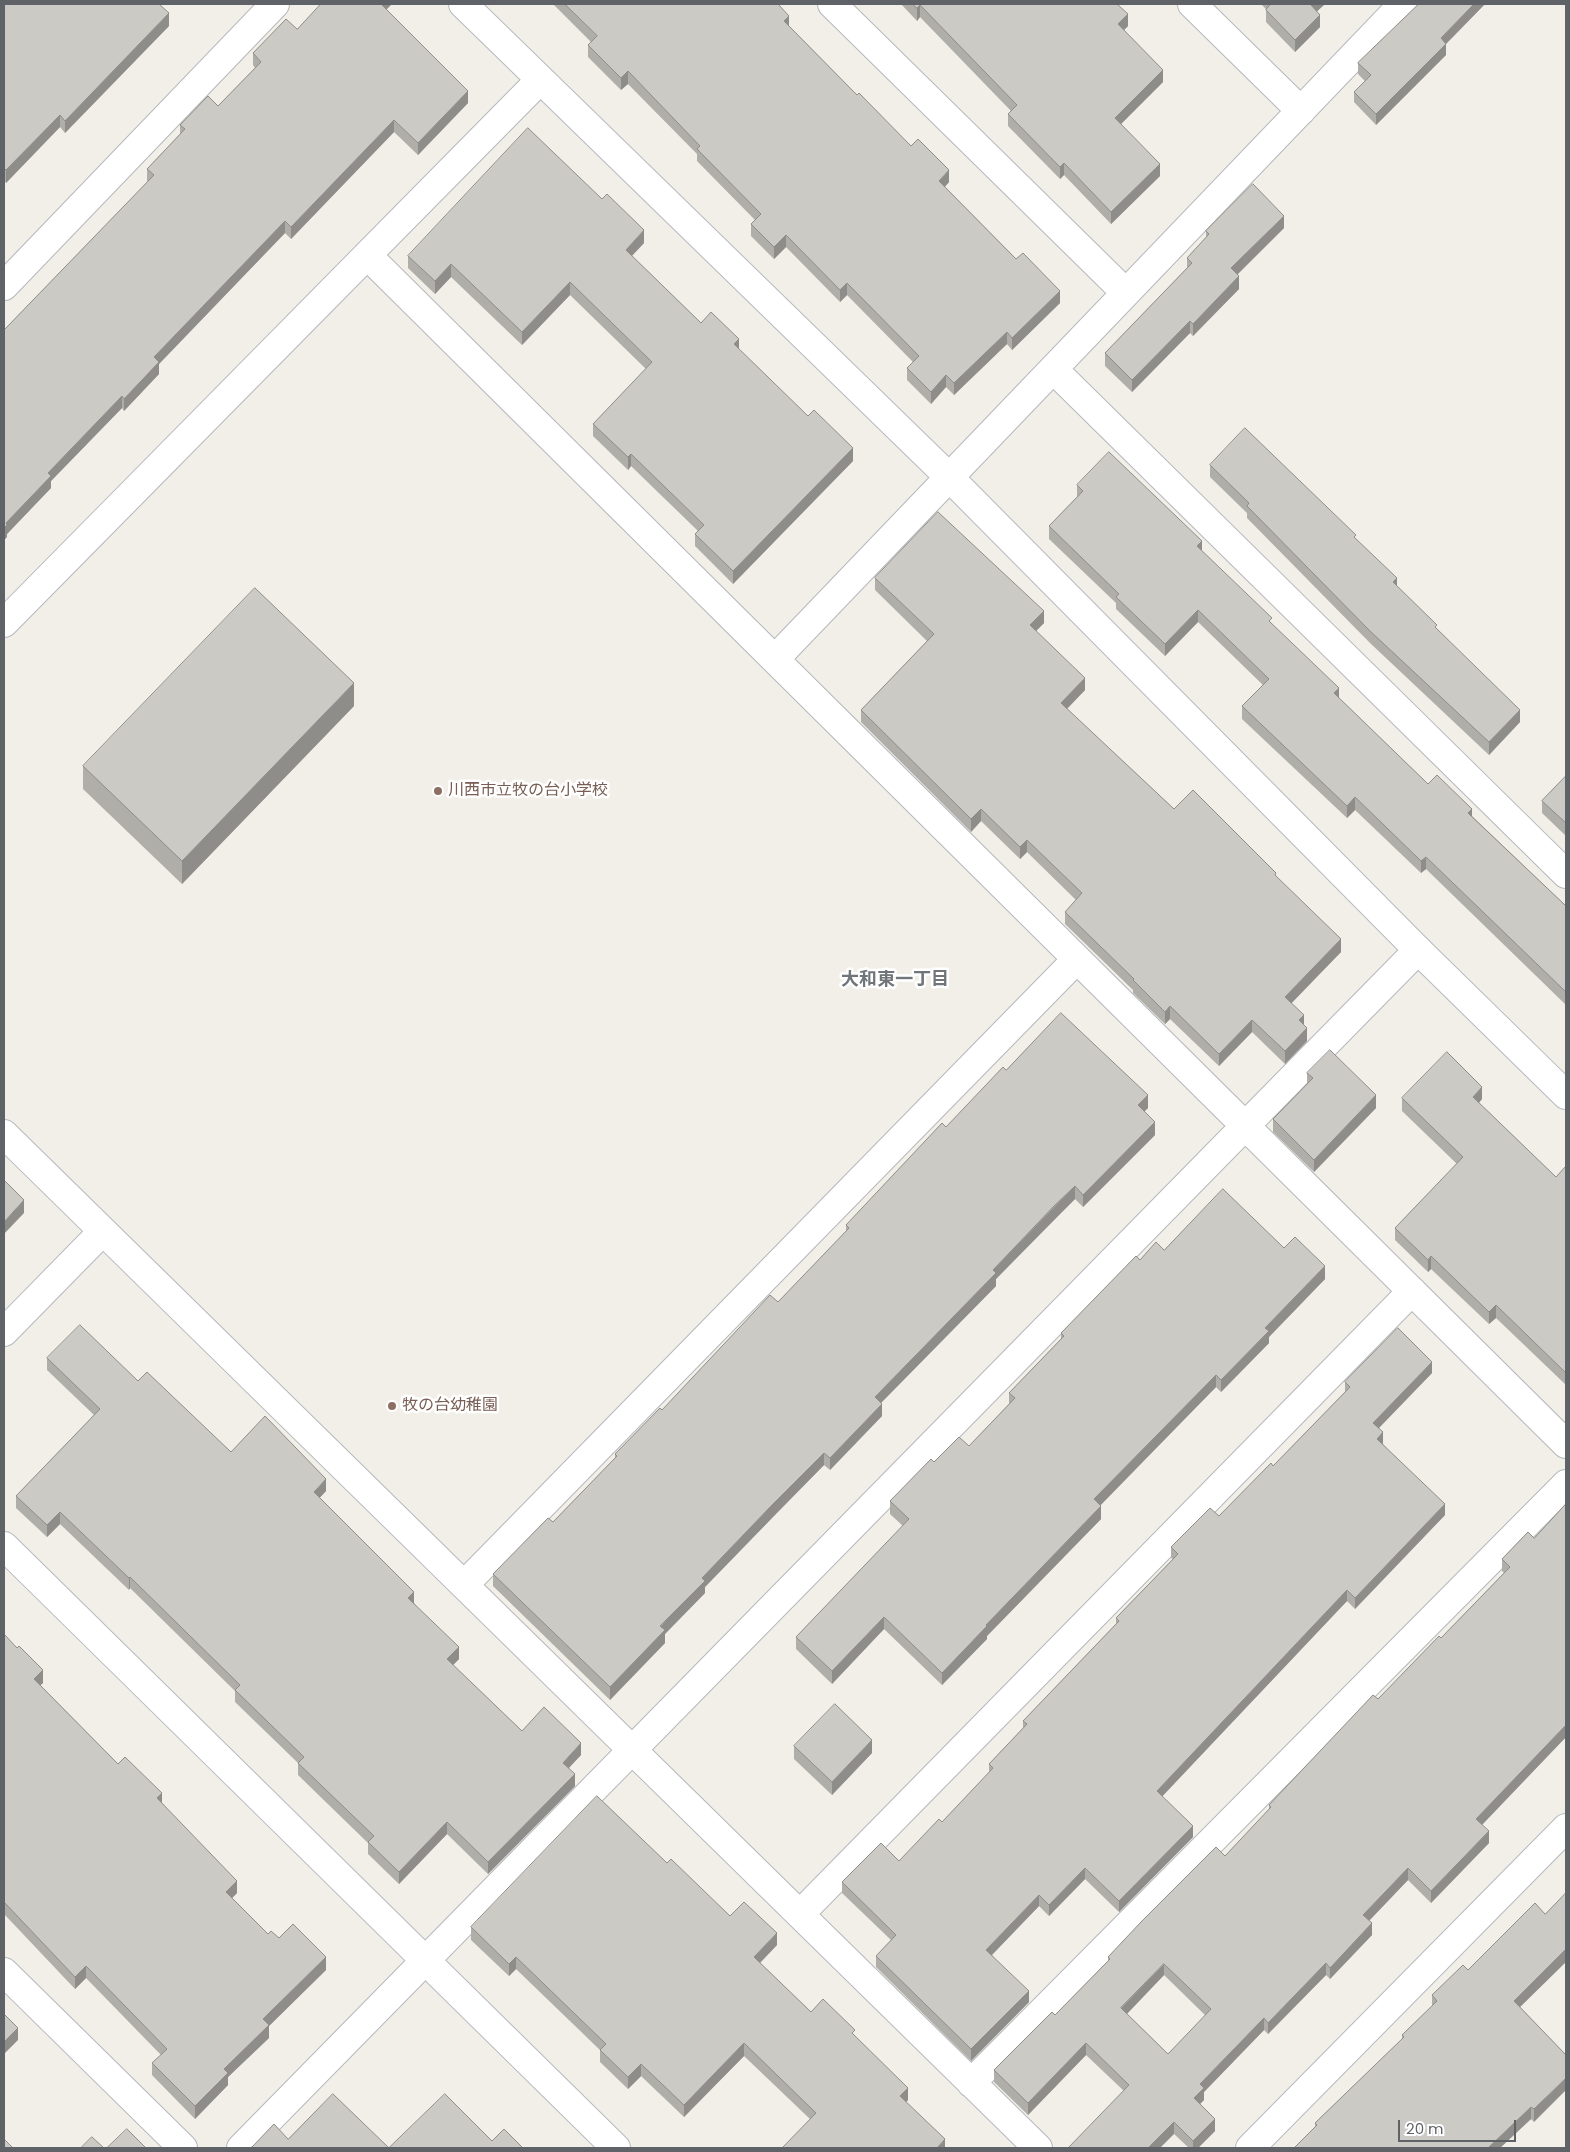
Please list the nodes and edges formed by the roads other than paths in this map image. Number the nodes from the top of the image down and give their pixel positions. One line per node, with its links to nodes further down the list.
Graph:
1 (275, 4): 9 (street)
2 (463, 4): 6 (street)
3 (832, 4): 10 (street)
4 (1192, 4): 7 (street)
5 (1403, 4): 7 (street)
6 (540, 80): 8 (street); 12 (street)
7 (1301, 111): 10 (street)
8 (367, 255): 13 (street); 14 (street)
9 (4, 286)
10 (1126, 293): 11 (street)
11 (1053, 369): 12 (street); 15 (street)
12 (949, 477): 14 (street); 16 (street)
13 (4, 623)
14 (775, 659): 17 (street)
15 (1566, 874)
16 (1418, 950): 18 (street); 19 (street)
17 (1077, 959): 19 (street); 27 (street)
18 (1566, 1095)
19 (1245, 1126): 22 (street); 28 (street)
20 (4, 1134): 21 (street)
21 (103, 1231): 23 (street); 27 (street)
22 (1412, 1290): 24 (street); 30 (street)
23 (4, 1332)
24 (1566, 1444)
25 (1566, 1484): 33 (street)
26 (4, 1546): 31 (street)
27 (464, 1585): 28 (street)
28 (632, 1750): 30 (street); 31 (street)
29 (1566, 1828): 38 (street)
30 (800, 1914): 33 (street)
31 (425, 1961): 35 (street); 36 (street)
32 (4, 1972): 34 (street)
33 (971, 2083): 37 (street)
34 (183, 2148)
35 (241, 2148)
36 (616, 2148)
37 (1038, 2148)
38 (1250, 2148)

